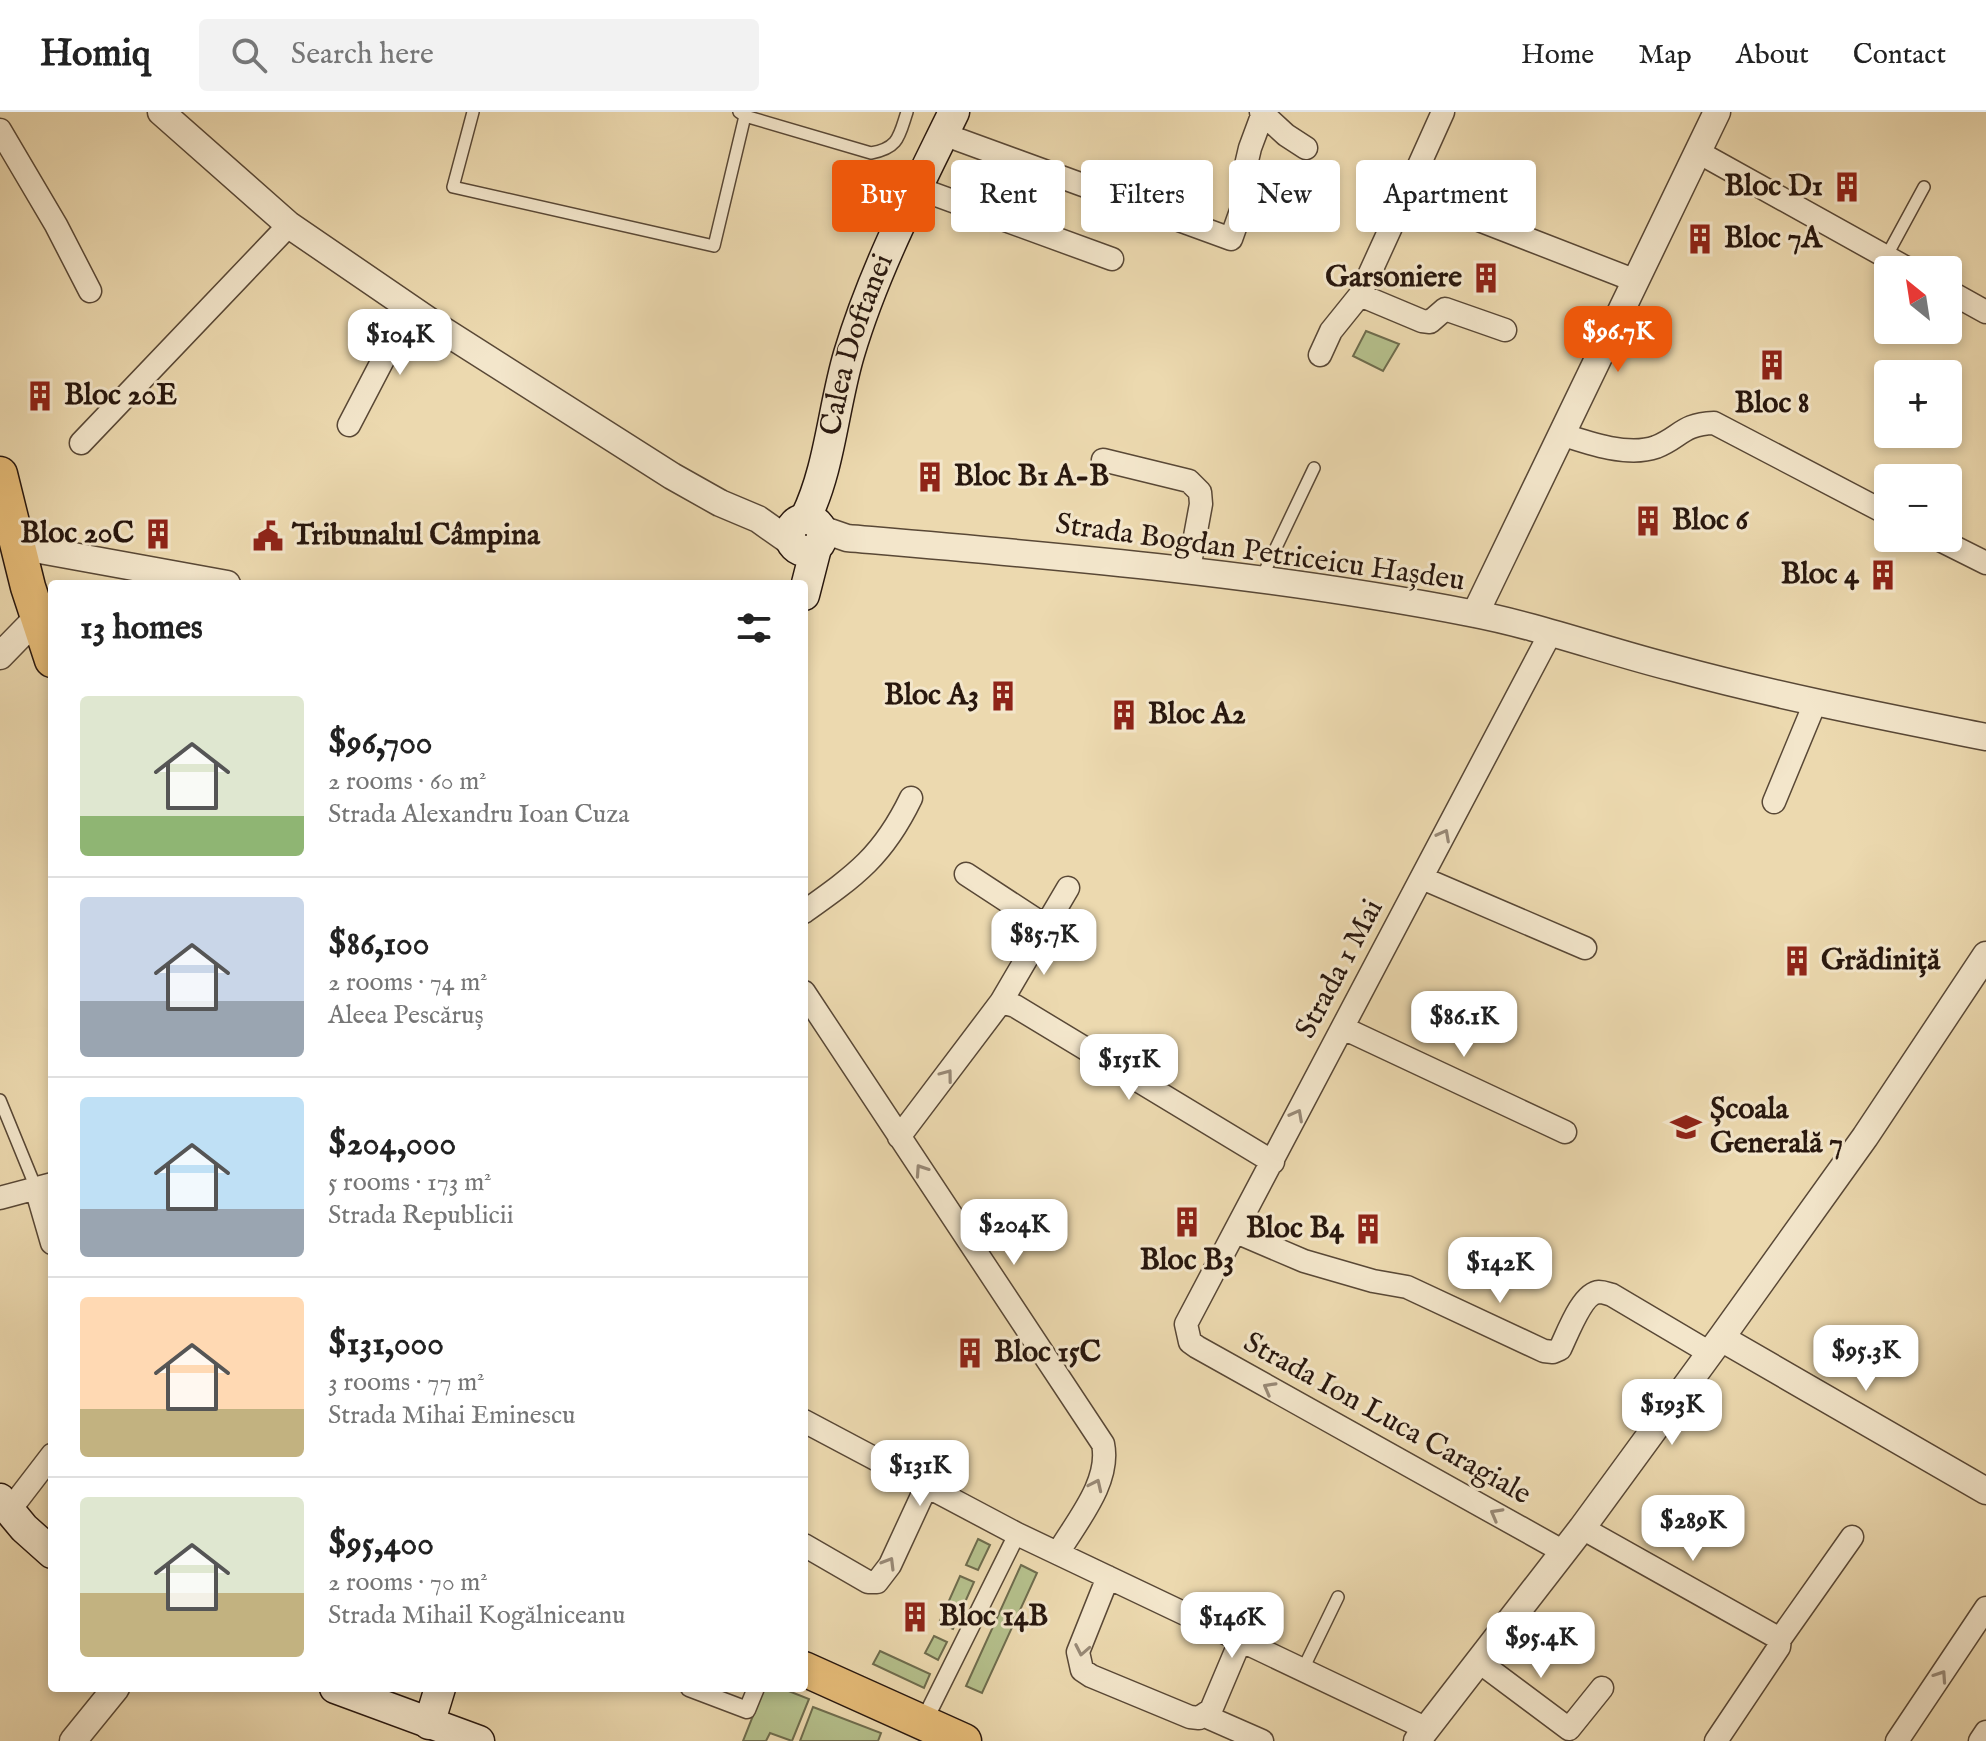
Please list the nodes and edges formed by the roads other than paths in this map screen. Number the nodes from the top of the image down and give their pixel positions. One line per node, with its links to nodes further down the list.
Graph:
1 (161, 112): 16 (street, Strada Bogdan Petriceicu Hașdeu)
2 (473, 112): 7 (lane)
3 (907, 112): 7 (lane)
4 (1443, 112): 13 (street)
5 (1717, 112): 11 (street)
6 (1262, 113): 8 (street); 10 (street)
7 (742, 114)
8 (948, 123): 12 (main road, Calea Doftanei)
9 (0, 130): 24 (street)
10 (1306, 148)
11 (1698, 152): 20 (street); 23 (street)
12 (930, 160)
13 (1421, 160)
14 (1924, 187): 21 (lane)
15 (935, 195): 22 (street)
16 (289, 225): 27 (street, Strada Bogdan Petriceicu Hașdeu); 33 (street)
17 (897, 232): 38 (main road, Calea Doftanei)
18 (1389, 232): 25 (street)
19 (1510, 232): 23 (street)
20 (1884, 256)
21 (1887, 256)
22 (1112, 259)
23 (1636, 281): 32 (street)
24 (90, 291)
25 (1360, 295): 29 (street); 30 (street)
26 (1962, 299): 28 (street)
27 (410, 308): 31 (street); 38 (street, Strada Bogdan Petriceicu Hașdeu)
28 (1986, 312)
29 (1505, 330)
30 (1320, 355)
31 (349, 425)
32 (1561, 434): 37 (street); 47 (street)
33 (81, 443)
34 (1103, 460): 42 (street)
35 (1314, 468): 43 (lane)
36 (0, 474): 39 (main road)
37 (1874, 507)
38 (813, 531): 42 (street, Strada Bogdan Petriceicu Hașdeu); 45 (main road, Calea Doftanei); 46 (main road, Calea Doftanei)
39 (18, 546): 44 (street); 48 (main road)
40 (1962, 551): 41 (street)
41 (1986, 563)
42 (1189, 569): 43 (street, Strada Bogdan Petriceicu Hașdeu)
43 (1261, 579): 47 (street, Strada Bogdan Petriceicu Hașdeu)
44 (205, 580)
45 (789, 580)
46 (806, 580)
47 (1475, 614): 49 (street, Strada Bogdan Petriceicu Hașdeu)
48 (37, 618): 50 (main road); 51 (street)
49 (1550, 634): 52 (street, Strada Bogdan Petriceicu Hașdeu); 57 (street, Strada 1 Mai, one-way to 49)
50 (48, 649)
51 (0, 656)
52 (1815, 703): 53 (street, Strada Bogdan Petriceicu Hașdeu); 55 (street)
53 (1986, 737)
54 (911, 798): 59 (street)
55 (1774, 802)
56 (966, 874): 60 (street)
57 (1422, 878): 61 (street); 65 (street, Strada 1 Mai)
58 (1068, 888): 60 (street)
59 (808, 909)
60 (1047, 927): 64 (street)
61 (1585, 948)
62 (1986, 955): 75 (street)
63 (808, 998): 68 (street)
64 (1001, 1002): 68 (street, one-way to 64); 69 (street)
65 (1343, 1028): 67 (street); 69 (street, Strada 1 Mai, one-way to 65)
66 (0, 1100): 70 (lane)
67 (1565, 1132)
68 (899, 1137): 87 (street, one-way to 68)
69 (1273, 1162): 73 (street, Strada 1 Mai)
70 (44, 1186): 71 (street); 72 (street)
71 (0, 1198)
72 (48, 1214)
73 (1236, 1232): 74 (street, Strada 1 Mai); 75 (street)
74 (1187, 1333): 86 (street, Strada Ion Luca Caragiale, one-way to 74)
75 (1716, 1346): 79 (street); 81 (street)
76 (808, 1423): 78 (street)
77 (48, 1459): 80 (street)
78 (927, 1485): 82 (street); 84 (street, one-way to 78)
79 (1986, 1491)
80 (5, 1505): 85 (main road)
81 (1582, 1528): 86 (street); 93 (street)
82 (1017, 1534): 87 (street); 104 (street)
83 (1852, 1537): 93 (street)
84 (808, 1547)
85 (48, 1549)
86 (1564, 1552): 94 (street)
87 (1058, 1553): 88 (street)
88 (1108, 1577): 92 (street); 103 (street, one-way to 103)
89 (1338, 1597): 95 (lane)
90 (1986, 1608): 91 (street)
91 (1978, 1638): 113 (street, one-way to 91)
92 (1241, 1639): 95 (street); 103 (street)
93 (1780, 1639): 112 (street)
94 (1478, 1661): 97 (street); 107 (street)
95 (1303, 1669): 107 (street)
96 (808, 1671): 104 (main road)
97 (1602, 1688)
98 (113, 1692): 108 (street)
99 (343, 1692): 105 (main road)
100 (439, 1692): 105 (main road)
101 (700, 1692): 102 (street)
102 (754, 1692)
103 (1205, 1716): 111 (street)
104 (923, 1723): 110 (main road)
105 (426, 1732): 109 (main road)
106 (1986, 1732): 114 (street)
107 (1421, 1734)
108 (73, 1741)
109 (479, 1741)
110 (964, 1741)
111 (1262, 1741)
112 (1716, 1741)
113 (1897, 1741)
114 (1980, 1741)

